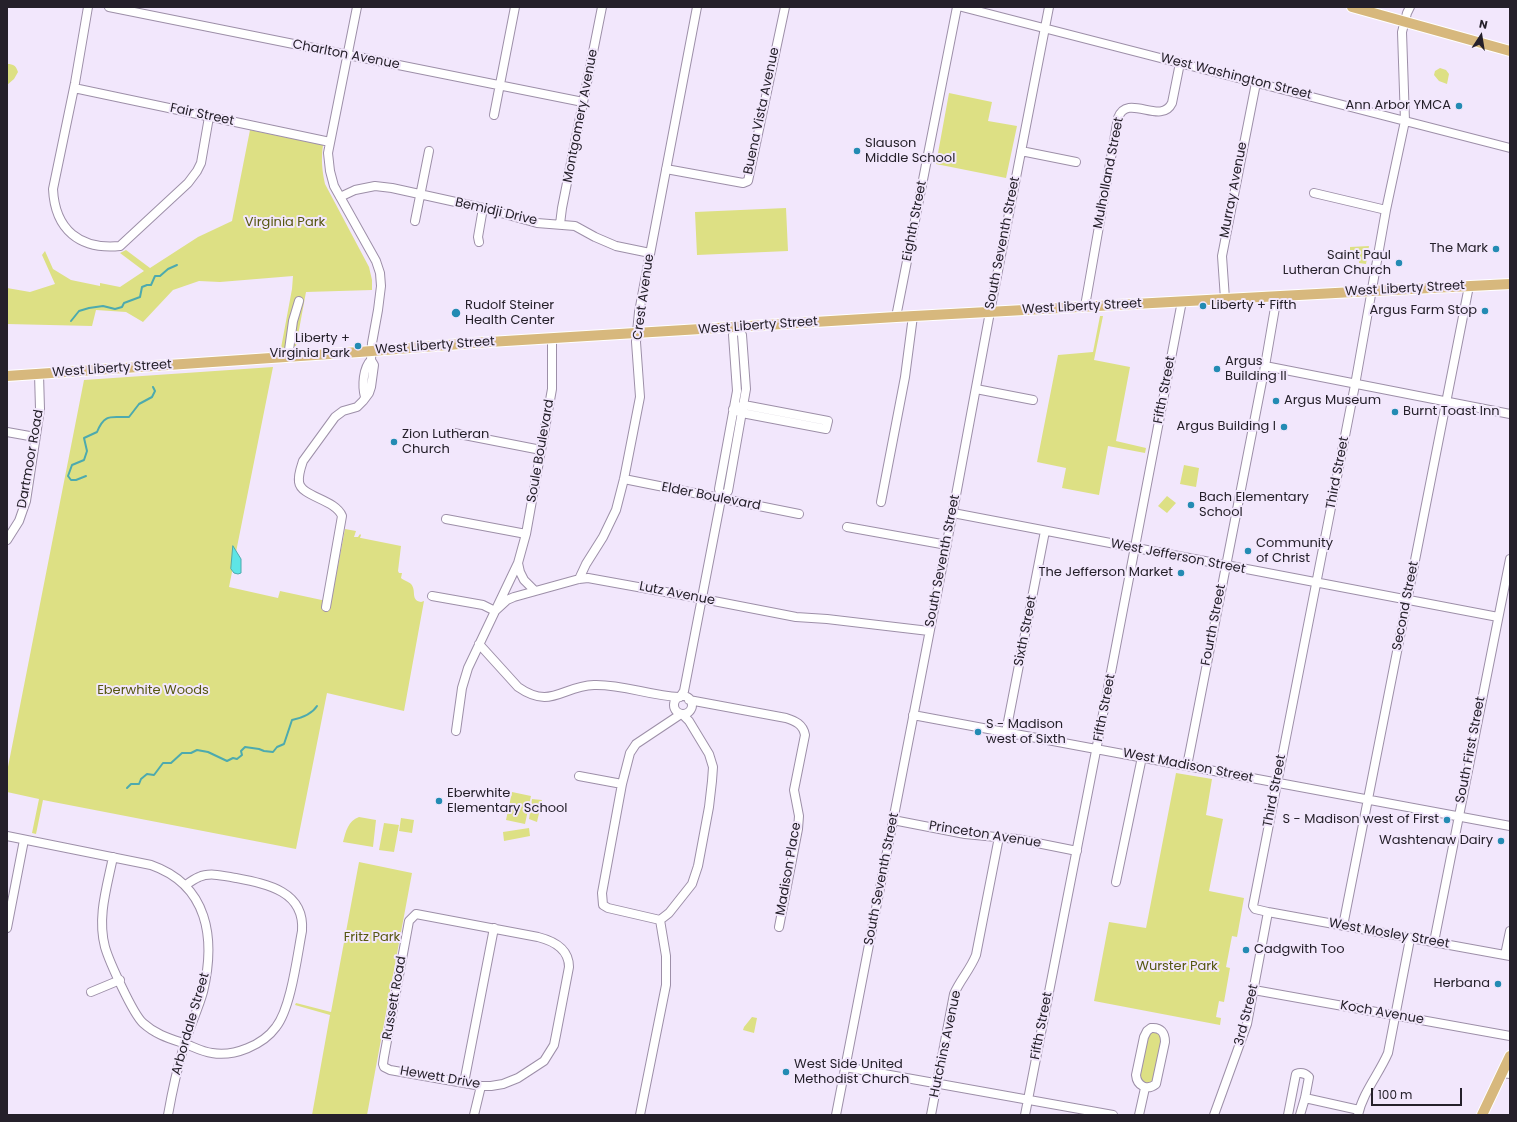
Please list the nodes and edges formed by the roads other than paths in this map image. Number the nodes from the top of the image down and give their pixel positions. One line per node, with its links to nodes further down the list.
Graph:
1 (88, 7): 21 (street)
2 (109, 7): 17 (street, Charlton Avenue)
3 (358, 7): 17 (street)
4 (515, 7): 20 (street)
5 (601, 7): 22 (street, Montgomery Avenue)
6 (697, 7): 31 (street, Crest Avenue)
7 (785, 7): 31 (street, Buena Vista Avenue)
8 (957, 7): 51 (street, Eighth Street)
9 (962, 7): 15 (street, West Washington Street)
10 (1049, 7): 15 (street, South Seventh Street)
11 (1352, 7): 13 (main road)
12 (1410, 7): 14 (street, Third Street)
13 (1370, 9): 14 (main road)
14 (1404, 21): 16 (main road); 25 (street, Third Street)
15 (1045, 28): 18 (street, West Washington Street); 29 (street, South Seventh Street)
16 (1510, 51)
17 (348, 55): 20 (street, Charlton Avenue); 26 (street)
18 (1180, 63): 19 (street, West Washington Street); 48 (street, Mulholland Street)
19 (1256, 82): 25 (street, West Washington Street); 45 (street, Murray Avenue)
20 (500, 85): 22 (street, Charlton Avenue); 23 (street)
21 (74, 88): 24 (street, Fair Street); 24 (street)
22 (584, 102): 38 (street, Montgomery Avenue)
23 (494, 115)
24 (209, 117): 26 (street, Fair Street)
25 (1405, 121): 27 (street, West Washington Street); 36 (street, Third Street)
26 (330, 142): 34 (street)
27 (1510, 148)
28 (430, 151): 33 (street)
29 (1021, 151): 30 (street); 49 (street, South Seventh Street)
30 (1076, 162)
31 (666, 168): 40 (street, Crest Avenue)
32 (1314, 193): 36 (street)
33 (420, 194): 34 (street, Bemidji Drive); 35 (street, Bemidji Drive); 37 (street)
34 (340, 197): 55 (street)
35 (483, 208): 38 (street, Bemidji Drive); 39 (street)
36 (1386, 210): 43 (street, Third Street)
37 (415, 221)
38 (560, 224): 40 (street, Bemidji Drive)
39 (479, 242)
40 (650, 253): 53 (street, Crest Avenue)
41 (1510, 284): 42 (main road, West Liberty Street)
42 (1469, 286): 43 (main road, West Liberty Street); 63 (street, Second Street)
43 (1372, 291): 44 (main road, West Liberty Street); 60 (street, Third Street)
44 (1277, 296): 45 (main road, West Liberty Street); 57 (street, Fourth Street)
45 (1225, 299): 47 (main road, West Liberty Street)
46 (299, 301): 56 (street)
47 (1182, 301): 48 (main road, West Liberty Street); 82 (street, Fifth Street)
48 (1086, 306): 49 (main road, West Liberty Street)
49 (990, 312): 50 (main road, West Liberty Street); 61 (street, South Seventh Street)
50 (913, 316): 51 (main road, West Liberty Street); 73 (street)
51 (896, 317): 52 (main road, West Liberty Street)
52 (736, 328): 53 (main road, West Liberty Street); 64 (street); 65 (street)
53 (637, 333): 54 (main road, West Liberty Street); 71 (street, Crest Avenue)
54 (552, 338): 55 (main road, West Liberty Street); 70 (street, Soule Boulevard)
55 (371, 356): 56 (main road, West Liberty Street); 94 (street)
56 (288, 357): 58 (main road, West Liberty Street)
57 (1265, 366): 60 (street); 85 (street, Fourth Street)
58 (39, 374): 59 (main road, West Liberty Street); 69 (street, Dartmoor Road)
59 (7, 376)
60 (1355, 385): 63 (street); 87 (street, Third Street)
61 (976, 389): 62 (street); 74 (street, South Seventh Street)
62 (1033, 400)
63 (1446, 402): 66 (street); 91 (street, Second Street)
64 (733, 409): 65 (street); 72 (street)
65 (743, 409): 65 (street); 72 (street)
66 (1510, 414)
67 (7, 432): 69 (street)
68 (454, 433): 70 (street)
69 (35, 436): 80 (street, Dartmoor Road)
70 (541, 450): 79 (street, Soule Boulevard)
71 (624, 479): 72 (street, Elder Boulevard); 86 (street, Crest Avenue)
72 (721, 499): 75 (street, Elder Boulevard); 90 (street)
73 (881, 502)
74 (953, 513): 78 (street, West Jefferson Street); 81 (street, South Seventh Street)
75 (799, 514)
76 (446, 519): 79 (street)
77 (847, 527): 81 (street)
78 (1045, 531): 82 (street, West Jefferson Street); 102 (street, Sixth Street)
79 (526, 534): 84 (street, Soule Boulevard)
80 (7, 540)
81 (946, 545): 97 (street, South Seventh Street)
82 (1135, 549): 85 (street, West Jefferson Street); 103 (street, Fifth Street)
83 (1510, 559): 92 (street, South First Street)
84 (518, 563): 88 (street); 95 (street, Soule Boulevard)
85 (1226, 566): 87 (street, West Jefferson Street); 105 (street, Fourth Street)
86 (579, 578): 88 (street, Lutz Avenue); 90 (street, Lutz Avenue)
87 (1316, 583): 91 (street, West Jefferson Street); 107 (street, Third Street)
88 (534, 590): 95 (street, Lutz Avenue)
89 (432, 596): 95 (street)
90 (702, 598): 97 (street, Lutz Avenue); 99 (street)
91 (1407, 600): 96 (street, West Jefferson Street); 109 (street, Second Street)
92 (1501, 602): 93 (street); 96 (street, South First Street)
93 (1510, 604)
94 (326, 607)
95 (495, 611): 98 (street, Soule Boulevard)
96 (1498, 617): 110 (street, South First Street)
97 (930, 631): 100 (street, South Seventh Street)
98 (479, 644): 99 (street); 101 (street, Soule Boulevard)
99 (683, 703): 108 (street); 121 (street); 123 (street, Madison Place)
100 (914, 714): 102 (street, West Madison Street); 111 (street, South Seventh Street)
101 (456, 731)
102 (1006, 732): 103 (street, West Madison Street)
103 (1097, 749): 104 (street, West Madison Street); 116 (street, Fifth Street)
104 (1142, 757): 105 (street, West Madison Street); 118 (street)
105 (1187, 766): 107 (street, West Madison Street)
106 (579, 776): 108 (street)
107 (1277, 782): 109 (street, West Madison Street); 120 (street, Third Street)
108 (622, 784): 121 (street)
109 (1368, 799): 110 (street, West Madison Street); 122 (street, Second Street)
110 (1459, 816): 112 (street, West Madison Street); 128 (street, South First Street)
111 (893, 820): 114 (street, Princeton Avenue); 138 (street, South Seventh Street)
112 (1510, 826)
113 (7, 836): 115 (street, Arbordale Street)
114 (999, 837): 116 (street, Princeton Avenue); 141 (street, Hutchins Avenue)
115 (24, 840): 117 (street, Arbordale Street); 124 (street)
116 (1077, 851): 145 (street, Fifth Street)
117 (113, 858): 119 (street, Arbordale Street); 130 (street)
118 (1116, 882)
119 (186, 885): 135 (street, Arbordale Street); 135 (street)
120 (1268, 912): 122 (street, West Mosley Street); 131 (street, 3rd Street)
121 (660, 920): 149 (street)
122 (1343, 926): 127 (street, West Mosley Street)
123 (779, 927)
124 (7, 928)
125 (494, 928): 137 (street, Russett Road); 140 (street); 142 (street, Hewett Drive)
126 (1510, 931): 129 (street)
127 (1410, 938): 128 (street, West Mosley Street); 133 (street)
128 (1434, 942): 129 (street, West Mosley Street)
129 (1508, 956)
130 (120, 980): 132 (street); 135 (street)
131 (1254, 990): 133 (street, Koch Avenue); 155 (street, 3rd Street)
132 (91, 992)
133 (1395, 1016): 134 (street, Koch Avenue); 146 (street)
134 (1510, 1036)
135 (185, 1043): 147 (street, Arbordale Street)
136 (1510, 1056): 139 (main road)
137 (384, 1067): 140 (street, Hewett Drive)
138 (845, 1067): 141 (street); 150 (street, South Seventh Street)
139 (1506, 1073): 158 (main road)
140 (464, 1083): 142 (street, Hewett Drive)
141 (937, 1084): 145 (street); 151 (street, Hutchins Avenue)
142 (481, 1086): 148 (street)
143 (1144, 1088): 143 (street); 154 (street)
144 (1305, 1098): 146 (street); 156 (street); 157 (street)
145 (1027, 1100): 152 (street, Fifth Street); 153 (street)
146 (1358, 1112)
147 (168, 1115)
148 (474, 1115)
149 (640, 1115)
150 (836, 1115)
151 (931, 1115)
152 (1025, 1115)
153 (1113, 1115)
154 (1139, 1115)
155 (1214, 1115)
156 (1288, 1115)
157 (1300, 1115)
158 (1482, 1115)

